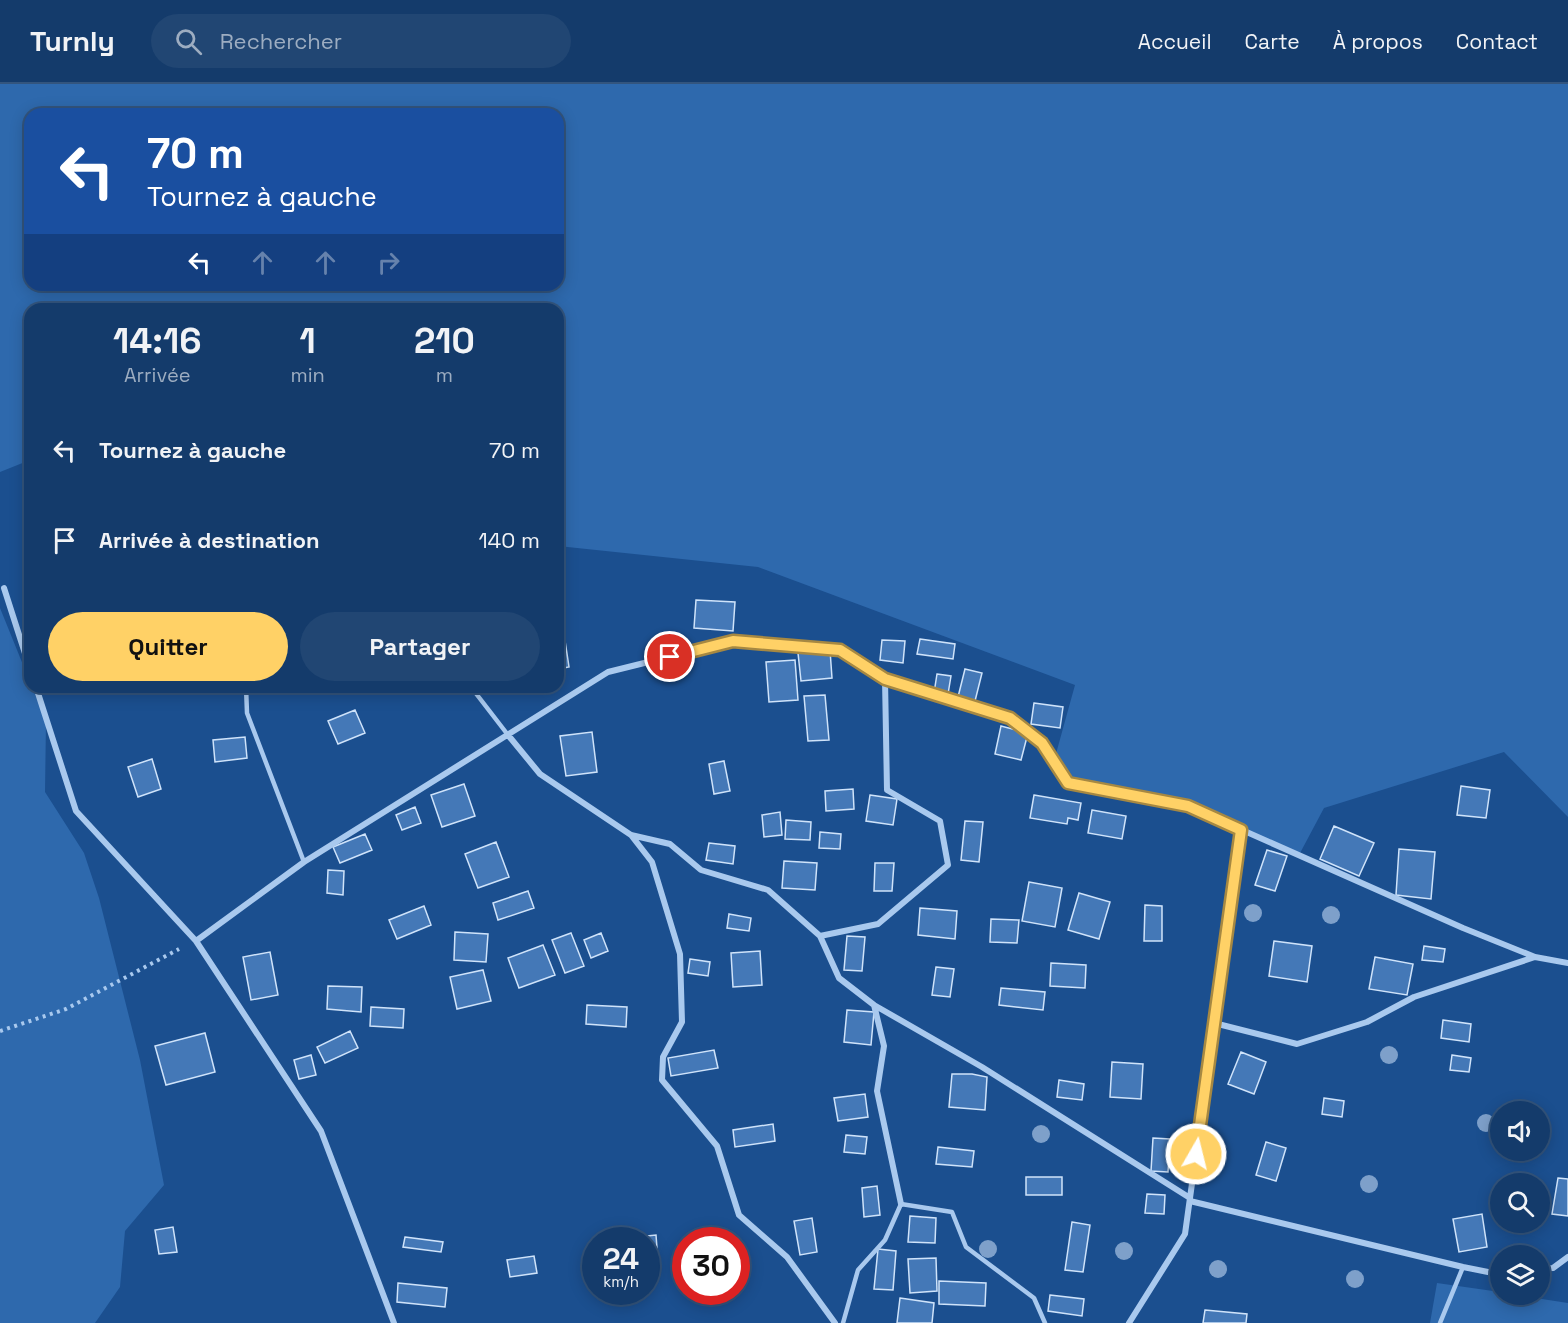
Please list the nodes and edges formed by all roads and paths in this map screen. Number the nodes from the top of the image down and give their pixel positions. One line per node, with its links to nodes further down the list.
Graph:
1 (4, 588): 2 (street)
2 (24, 650)
3 (885, 679): 7 (street); 8 (street); 11 (street)
4 (38, 693): 12 (street)
5 (246, 693): 10 (lane)
6 (476, 693): 7 (lane)
7 (508, 735): 9 (street); 10 (street)
8 (1241, 830): 13 (street); 16 (street)
9 (631, 835): 11 (street); 25 (street)
10 (304, 862): 12 (street)
11 (820, 936): 15 (street)
12 (196, 940): 17 (path); 24 (street)
13 (1535, 957): 14 (street); 16 (street)
14 (1568, 963)
15 (874, 1005): 18 (street); 19 (street)
16 (1214, 1023): 18 (street)
17 (0, 1031)
18 (1190, 1199): 21 (street); 28 (street)
19 (901, 1203): 26 (lane); 27 (lane)
20 (1568, 1257): 22 (street)
21 (1463, 1267): 23 (street); 29 (lane)
22 (1550, 1268)
23 (1490, 1273)
24 (394, 1323)
25 (835, 1323)
26 (843, 1323)
27 (1045, 1323)
28 (1129, 1323)
29 (1440, 1323)

